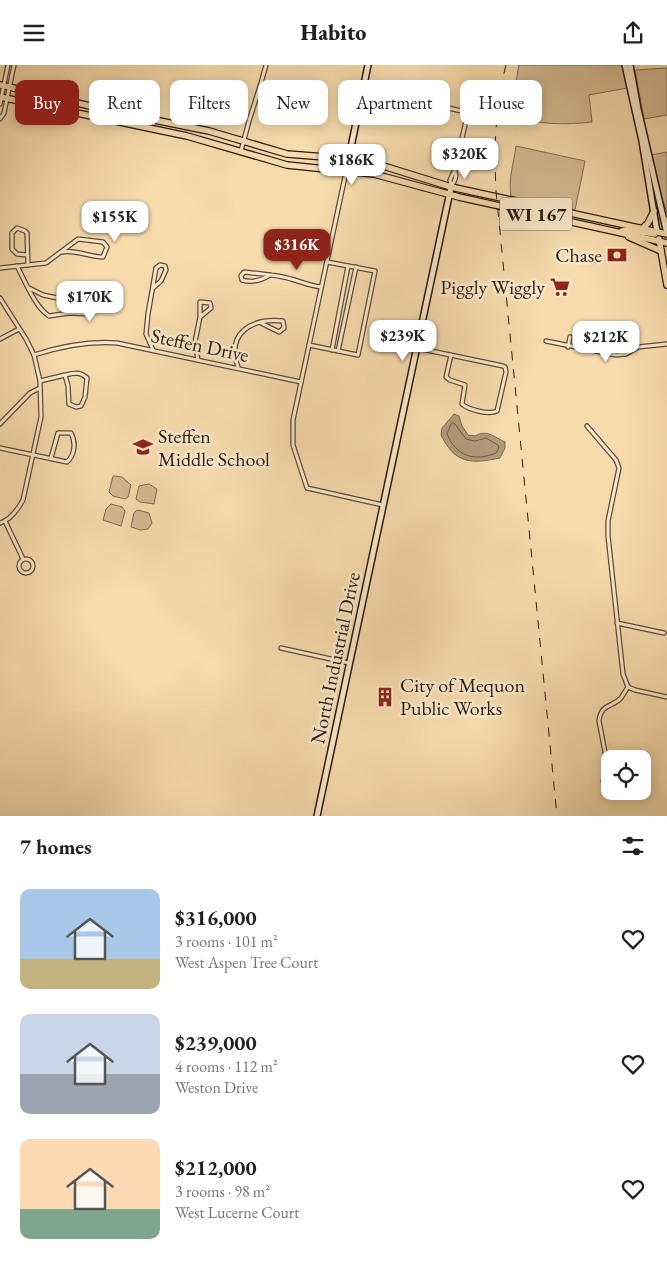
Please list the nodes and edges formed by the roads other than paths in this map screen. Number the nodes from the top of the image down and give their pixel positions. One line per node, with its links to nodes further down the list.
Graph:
1 (8, 65): 8 (street)
2 (14, 65): 8 (street)
3 (266, 65): 18 (street)
4 (368, 65): 7 (street)
5 (626, 65): 25 (street)
6 (630, 65): 27 (street)
7 (365, 80)
8 (4, 86): 9 (street); 9 (street)
9 (2, 99): 10 (main road, WI 167); 12 (street)
10 (15, 101)
11 (79, 113): 17 (main road, WI 167)
12 (0, 119)
13 (160, 121): 18 (main road, WI 167)
14 (159, 125): 17 (main road)
15 (355, 125): 20 (street)
16 (465, 125): 22 (street)
17 (158, 130): 19 (main road, WI 167)
18 (244, 142): 19 (street); 20 (main road, WI 167)
19 (241, 152): 21 (main road, WI 167)
20 (348, 158): 21 (street); 22 (main road, WI 167)
21 (346, 171): 23 (main road, WI 167); 36 (street)
22 (451, 187): 23 (street, North Industrial Drive); 24 (main road, WI 167)
23 (449, 195): 26 (main road, WI 167); 57 (street, North Industrial Drive)
24 (554, 209): 26 (main road); 28 (main road, WI 167)
25 (654, 211): 28 (main road); 31 (street)
26 (552, 218): 29 (main road, WI 167)
27 (666, 220): 30 (street)
28 (643, 228): 31 (main road, WI 167)
29 (621, 232): 31 (main road); 33 (main road)
30 (667, 234): 31 (main road)
31 (658, 236): 32 (main road, WI 167); 33 (main road)
32 (667, 241)
33 (661, 251): 43 (main road)
34 (62, 252): 34 (street); 37 (street)
35 (27, 255): 35 (street); 37 (street)
36 (327, 262): 39 (street); 44 (street)
37 (28, 265): 38 (street)
38 (17, 266): 41 (street); 45 (street)
39 (348, 266): 40 (street); 59 (street)
40 (356, 267): 60 (street); 60 (street)
41 (0, 268)
42 (270, 275): 42 (street); 44 (street)
43 (667, 285)
44 (321, 287): 55 (street)
45 (29, 288): 45 (street)
46 (153, 288): 46 (street); 58 (street)
47 (0, 298): 50 (street)
48 (200, 317): 48 (street); 63 (street)
49 (261, 323): 49 (street); 64 (street)
50 (19, 329): 52 (street); 61 (street)
51 (570, 337): 56 (street)
52 (0, 339)
53 (546, 341): 56 (street)
54 (667, 344): 56 (street)
55 (309, 345): 59 (street); 67 (street)
56 (568, 347)
57 (417, 348): 62 (street); 74 (street, North Industrial Drive)
58 (153, 350): 61 (street, Steffen Drive); 63 (street, Steffen Drive)
59 (332, 350): 60 (street)
60 (338, 351)
61 (34, 355): 66 (street)
62 (451, 355): 62 (street)
63 (198, 360): 64 (street, Steffen Drive)
64 (238, 368): 67 (street, Steffen Drive)
65 (65, 375): 65 (street); 66 (street)
66 (40, 381): 68 (street)
67 (301, 382): 74 (street)
68 (40, 388): 69 (street); 72 (street)
69 (0, 423)
70 (587, 426): 78 (street)
71 (0, 448): 72 (street)
72 (33, 455): 73 (street); 75 (street)
73 (51, 458): 73 (street)
74 (383, 505): 81 (street, North Industrial Drive)
75 (5, 521): 76 (street); 77 (street)
76 (0, 523)
77 (23, 559): 77 (street)
78 (617, 623): 79 (street); 82 (street)
79 (664, 633)
80 (281, 648): 81 (street)
81 (349, 663): 85 (street, North Industrial Drive)
82 (628, 687): 83 (street); 84 (street)
83 (667, 697)
84 (605, 750)
85 (317, 816)

